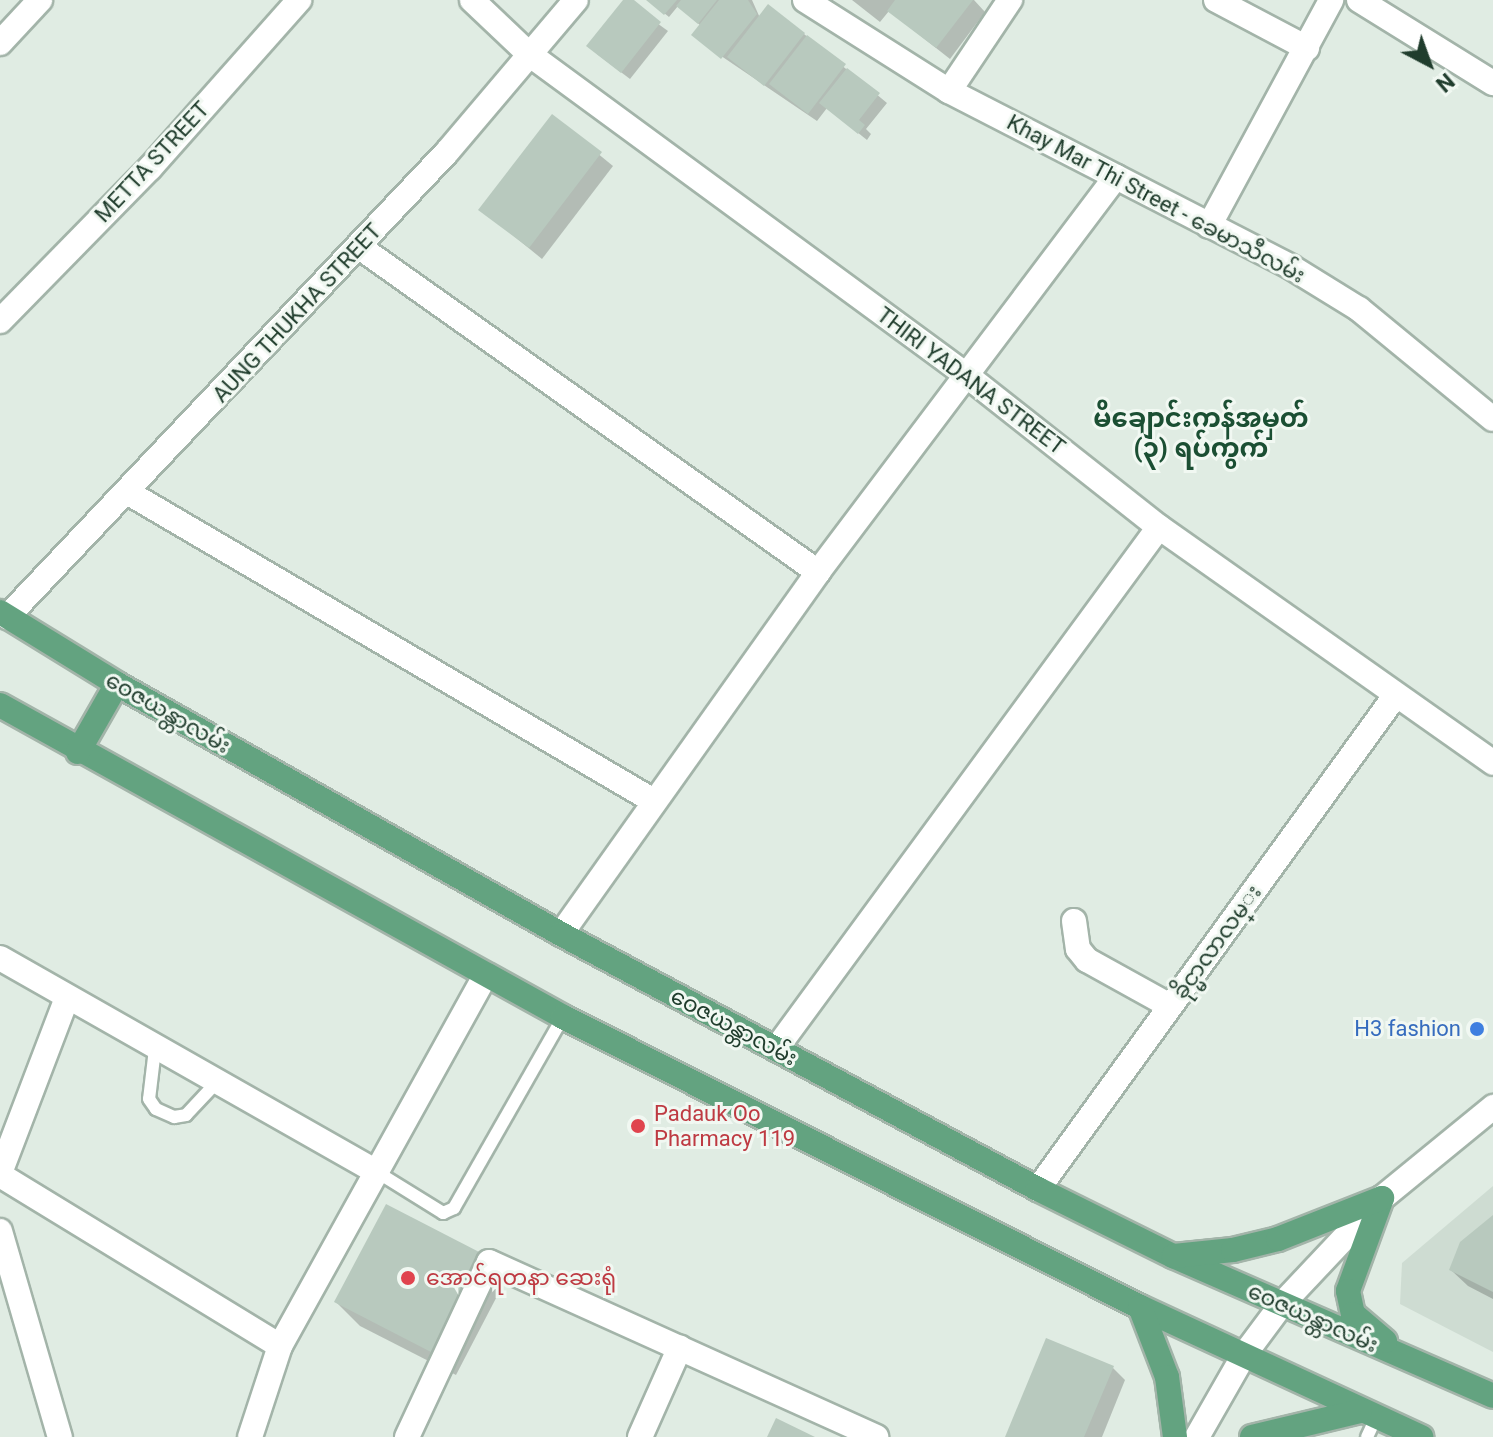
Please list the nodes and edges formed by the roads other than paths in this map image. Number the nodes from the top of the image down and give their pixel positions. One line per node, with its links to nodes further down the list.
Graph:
1 (40, 0): 10 (street)
2 (299, 0): 18 (street, METTA STREET)
3 (472, 0): 12 (street, THIRI YADANA STREET)
4 (576, 0): 12 (street, AUNG THUKHA STREET)
5 (805, 0): 14 (street, Khay Mar Thi Street - ခေမာသီလမ်း)
6 (1010, 0): 14 (street)
7 (1216, 0): 11 (street)
8 (1331, 0): 11 (street)
9 (1359, 0): 13 (street)
10 (0, 43)
11 (1307, 48): 16 (street)
12 (529, 54): 17 (street, AUNG THUKHA STREET); 19 (street, THIRI YADANA STREET)
13 (1493, 83)
14 (949, 91): 15 (street, Khay Mar Thi Street - ခေမာသီလမ်း)
15 (1116, 177): 16 (street, Khay Mar Thi Street - ခေမာသီလမ်း); 19 (street)
16 (1209, 226): 20 (street, Khay Mar Thi Street - ခေမာသီလမ်း)
17 (358, 246): 21 (street, AUNG THUKHA STREET); 23 (street)
18 (0, 321)
19 (965, 374): 22 (street, THIRI YADANA STREET); 23 (street)
20 (1488, 406)
21 (127, 492): 24 (street, AUNG THUKHA STREET); 30 (street)
22 (1159, 527): 26 (street, THIRI YADANA STREET); 39 (street)
23 (818, 572): 30 (street)
24 (4, 614): 25 (main road, ဝေဇယန္တာလမ်း)
25 (117, 684): 28 (main road); 32 (main road, ဝေဇယန္တာလမ်း)
26 (1395, 696): 29 (street, THIRI YADANA STREET); 36 (street, ခိုင္မာလာလမ္း)
27 (0, 705): 28 (main road)
28 (78, 752): 34 (main road)
29 (1493, 763)
30 (652, 800): 32 (street)
31 (1074, 921): 36 (street)
32 (561, 934): 39 (main road, ဝေဇယန္တာလမ်း)
33 (0, 958): 35 (street)
34 (486, 975): 37 (main road); 42 (street)
35 (66, 1000): 38 (street); 43 (street)
36 (1170, 1006): 44 (street, ခိုင္မာလာလမ္း)
37 (563, 1017): 42 (lane); 49 (main road)
38 (155, 1049): 40 (street); 40 (lane)
39 (776, 1049): 44 (main road, ဝေဇယန္တာလမ်း)
40 (216, 1083): 42 (street)
41 (1493, 1107): 45 (street)
42 (377, 1172): 50 (street)
43 (0, 1174): 50 (street)
44 (1038, 1189): 47 (main road, ဝေဇယန္တာလမ်း)
45 (1382, 1198): 47 (main road); 48 (street); 53 (main road)
46 (0, 1231): 56 (street)
47 (1173, 1256): 48 (main road, ဝေဇယန္တာလမ်း)
48 (1282, 1304): 52 (street); 53 (main road, ဝေဇယန္တာလမ်း)
49 (1140, 1307): 52 (main road); 61 (main road)
50 (280, 1346): 57 (street)
51 (680, 1347): 58 (street); 59 (street); 60 (street)
52 (1244, 1355): 55 (main road); 62 (street)
53 (1408, 1360): 54 (main road, ဝေဇယန္တာလမ်း)
54 (1493, 1396)
55 (1368, 1422): 63 (main road); 64 (main road)
56 (60, 1437)
57 (250, 1437)
58 (407, 1437)
59 (640, 1437)
60 (876, 1437)
61 (1175, 1437)
62 (1197, 1437)
63 (1252, 1437)
64 (1421, 1437)

